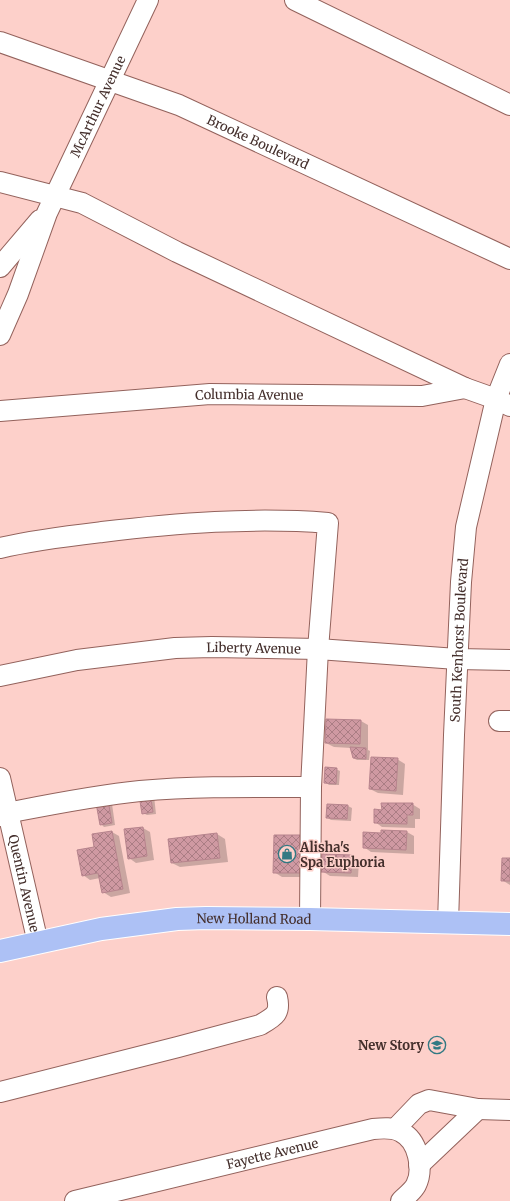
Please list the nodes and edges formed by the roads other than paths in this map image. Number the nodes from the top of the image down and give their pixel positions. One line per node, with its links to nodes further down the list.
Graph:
1 (148, 0): 4 (street, McArthur Avenue)
2 (295, 0): 5 (street)
3 (0, 42): 4 (street, Brooke Boulevard)
4 (110, 80): 7 (street, McArthur Avenue); 8 (street, Brooke Boulevard)
5 (510, 104)
6 (0, 182): 7 (street)
7 (51, 205): 9 (street, McArthur Avenue); 10 (street, McArthur Avenue); 12 (street)
8 (510, 259)
9 (0, 267)
10 (0, 335)
11 (510, 364): 13 (street, South Kenhorst Boulevard)
12 (465, 388): 13 (street); 14 (street, Columbia Avenue)
13 (503, 402): 17 (street, South Kenhorst Boulevard)
14 (0, 411)
15 (0, 548): 16 (street)
16 (318, 649): 17 (street, Liberty Avenue); 19 (street, Liberty Avenue); 21 (street)
17 (457, 659): 18 (street, Liberty Avenue); 24 (street, South Kenhorst Boulevard)
18 (510, 660)
19 (0, 676)
20 (0, 778): 22 (street, Quentin Avenue)
21 (311, 787): 22 (street); 23 (street)
22 (4, 815): 26 (street, Quentin Avenue)
23 (310, 919): 24 (main road, New Holland Road); 26 (main road, New Holland Road)
24 (448, 923): 25 (main road, New Holland Road)
25 (510, 924)
26 (38, 943): 27 (main road, New Holland Road)
27 (0, 951)
28 (277, 997): 29 (street)
29 (0, 1092)
30 (478, 1109): 31 (street); 32 (street); 33 (street)
31 (510, 1110)
32 (395, 1129): 33 (street); 35 (street, Fayette Avenue)
33 (419, 1165): 34 (street)
34 (404, 1198)
35 (86, 1200)

